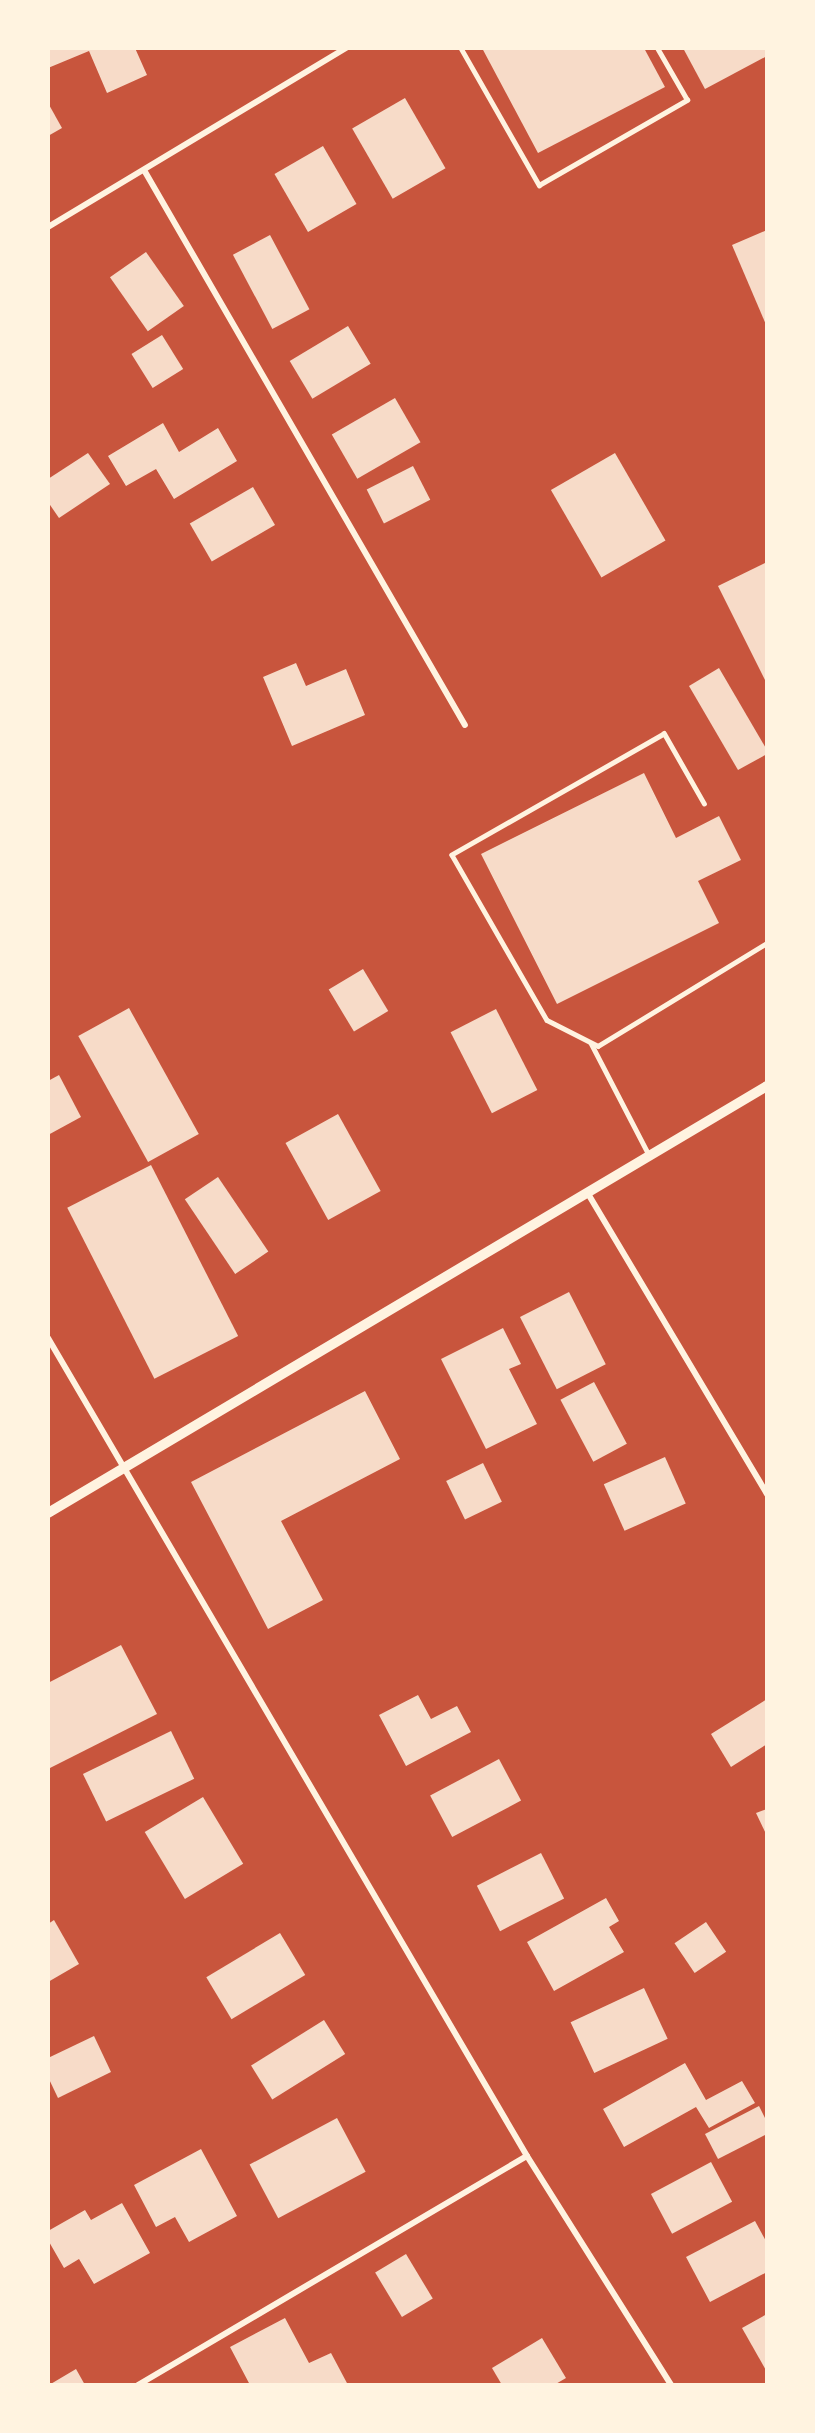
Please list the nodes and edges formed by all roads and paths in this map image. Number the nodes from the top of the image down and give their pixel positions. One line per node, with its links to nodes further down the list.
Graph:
1 (346, 48): 4 (street)
2 (461, 48): 3 (lane)
3 (657, 48)
4 (144, 170): 5 (street); 6 (street)
5 (48, 227)
6 (465, 725)
7 (704, 804): 9 (lane)
8 (767, 943): 9 (lane)
9 (591, 1042): 11 (lane)
10 (767, 1086): 11 (street)
11 (649, 1155): 12 (street)
12 (587, 1192): 14 (street); 15 (street)
13 (48, 1338): 14 (street)
14 (126, 1466): 16 (street); 17 (street)
15 (767, 1494)
16 (48, 1513)
17 (527, 2156): 18 (street); 19 (street)
18 (138, 2385)
19 (671, 2385)

